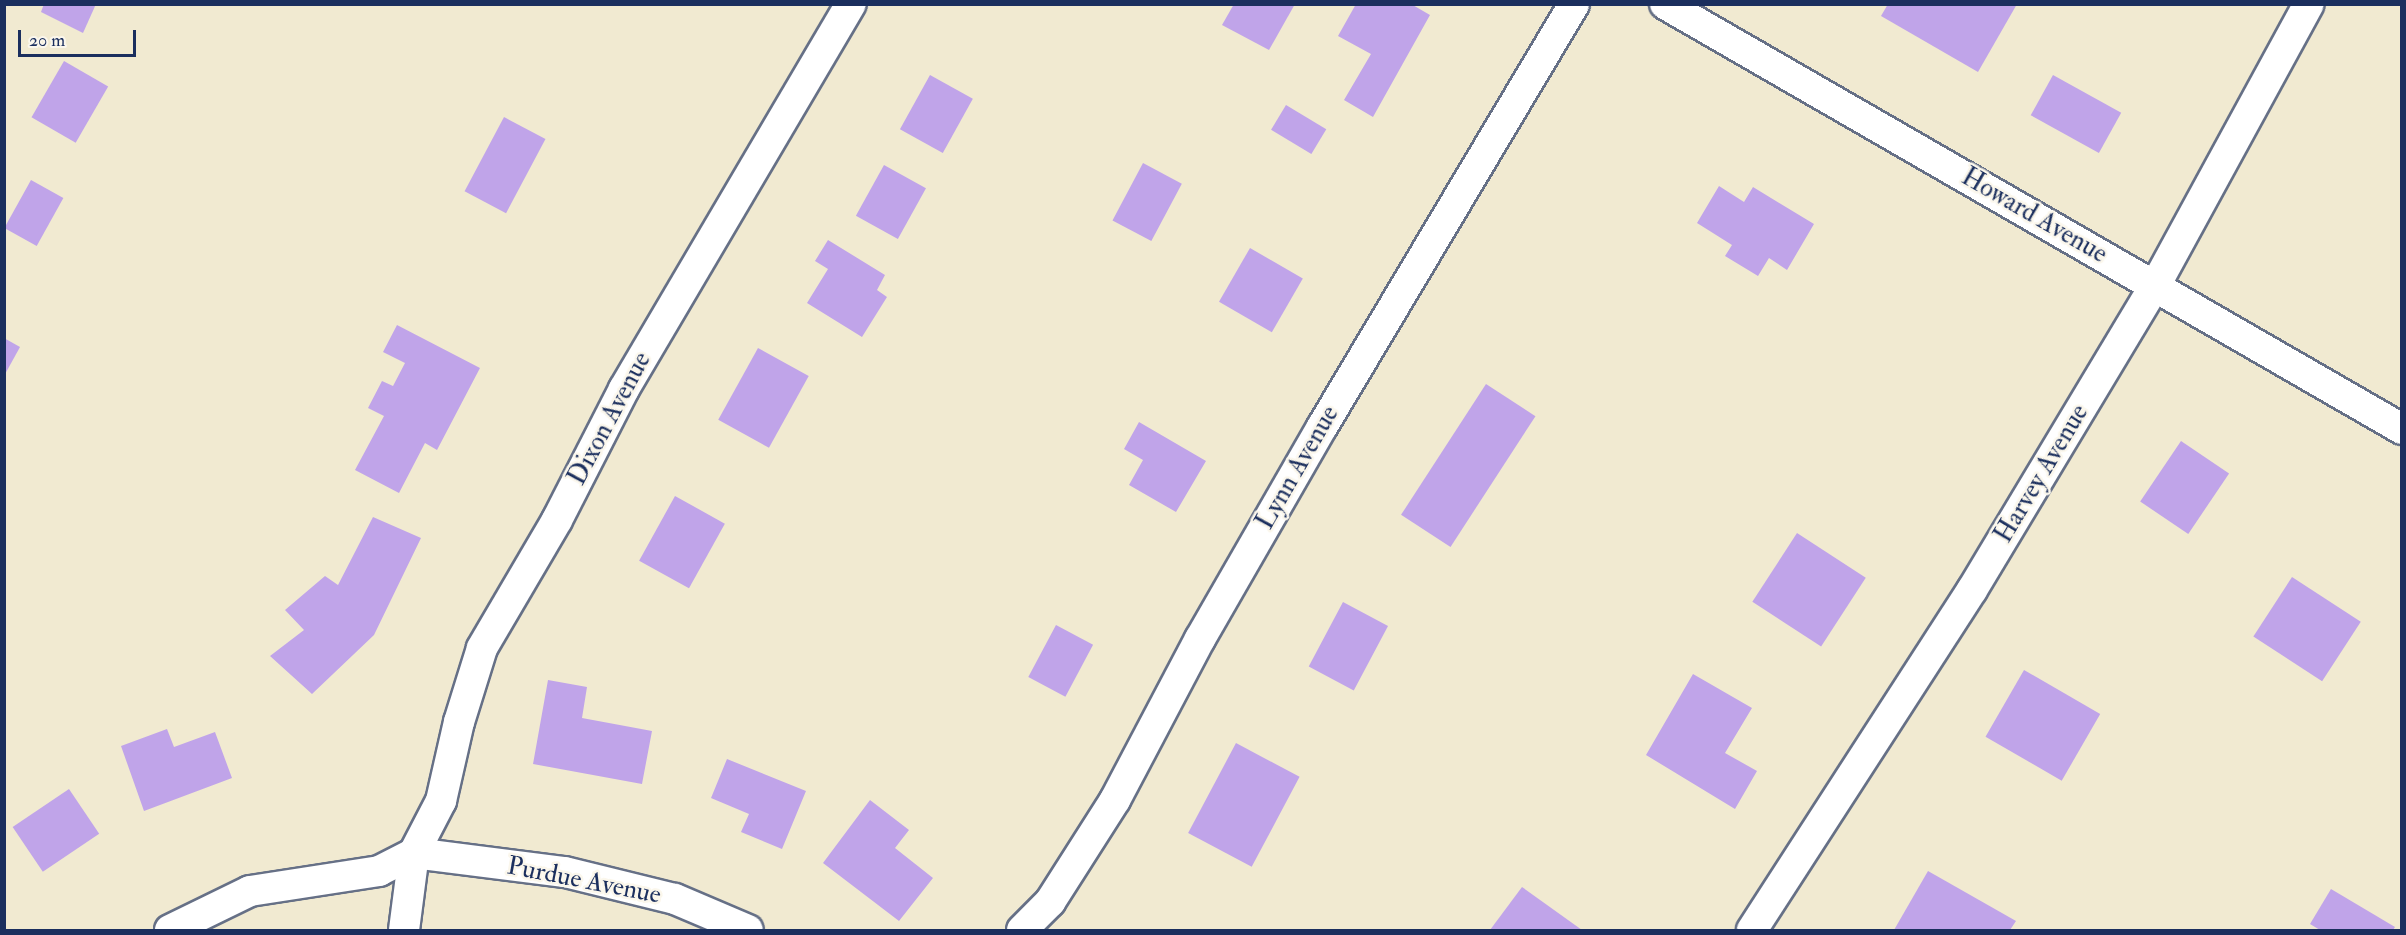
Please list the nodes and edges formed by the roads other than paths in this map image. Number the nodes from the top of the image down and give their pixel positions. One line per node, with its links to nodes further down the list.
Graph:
1 (851, 4): 7 (street, Dixon Avenue)
2 (1574, 4): 11 (street, Lynn Avenue)
3 (1665, 4): 5 (street, Howard Avenue)
4 (2309, 4): 5 (street, Harvey Avenue)
5 (2155, 286): 6 (street, Howard Avenue); 12 (street, Harvey Avenue)
6 (2402, 429)
7 (414, 853): 8 (street); 9 (street); 10 (street, Purdue Avenue)
8 (170, 930)
9 (404, 930)
10 (748, 930)
11 (1022, 930)
12 (1752, 930)

